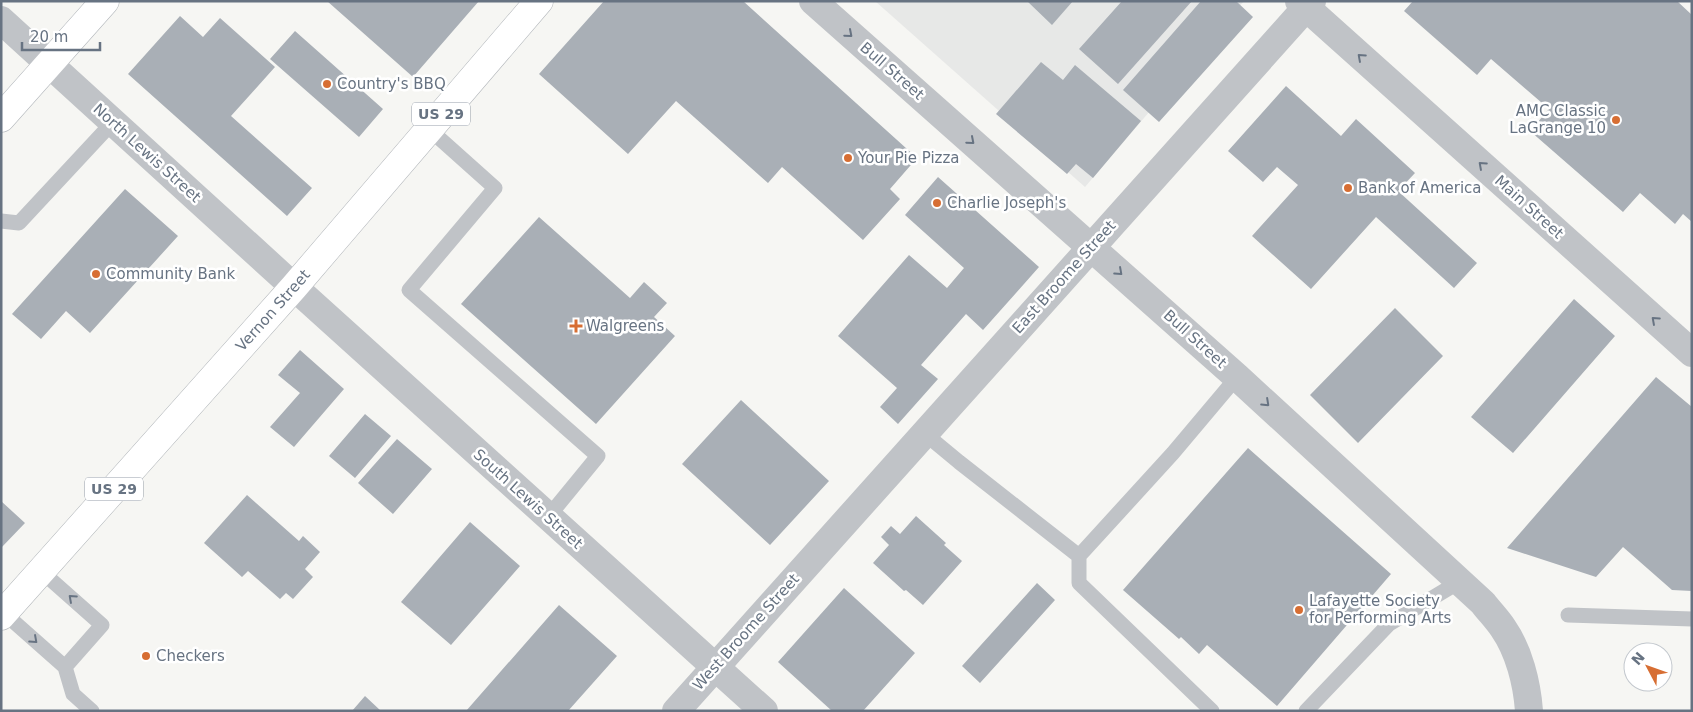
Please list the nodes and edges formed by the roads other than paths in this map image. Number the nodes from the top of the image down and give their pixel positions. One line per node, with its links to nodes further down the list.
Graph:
1 (105, 1): 6 (main road)
2 (813, 1): 11 (street, Bull Street, one-way to 11)
3 (533, 3): 9 (main road, Vernon Street / US 29)
4 (1305, 3): 11 (street, East Broome Street); 13 (street, Main Street, one-way to 4)
5 (1, 20): 6 (street, North Lewis Street)
6 (49, 64): 7 (main road); 8 (street, North Lewis Street)
7 (1, 118)
8 (113, 122): 10 (lane); 12 (street, North Lewis Street)
9 (429, 129): 12 (main road, Vernon Street / US 29); 16 (lane)
10 (1, 221)
11 (1091, 247): 14 (street, Bull Street, one-way to 14); 15 (street, East Broome Street)
12 (294, 287): 16 (street, South Lewis Street); 19 (main road, Vernon Street / US 29)
13 (1692, 353)
14 (1237, 377): 18 (lane); 20 (street, Bull Street, one-way to 20)
15 (924, 433): 17 (street, East Broome Street); 18 (lane)
16 (548, 517): 25 (street, South Lewis Street)
17 (817, 552): 25 (street, West Broome Street)
18 (1079, 556): 29 (lane)
19 (41, 571): 21 (main road, Vernon Street / US 29); 24 (lane, one-way to 19)
20 (1459, 582): 30 (lane); 31 (street, Bull Street)
21 (2, 614): 24 (lane, one-way to 24)
22 (1568, 615): 23 (lane)
23 (1692, 619)
24 (65, 667): 26 (lane)
25 (715, 667): 27 (street, West Broome Street); 28 (street, South Lewis Street)
26 (92, 711)
27 (676, 711)
28 (764, 711)
29 (1212, 711)
30 (1306, 711)
31 (1529, 711)

